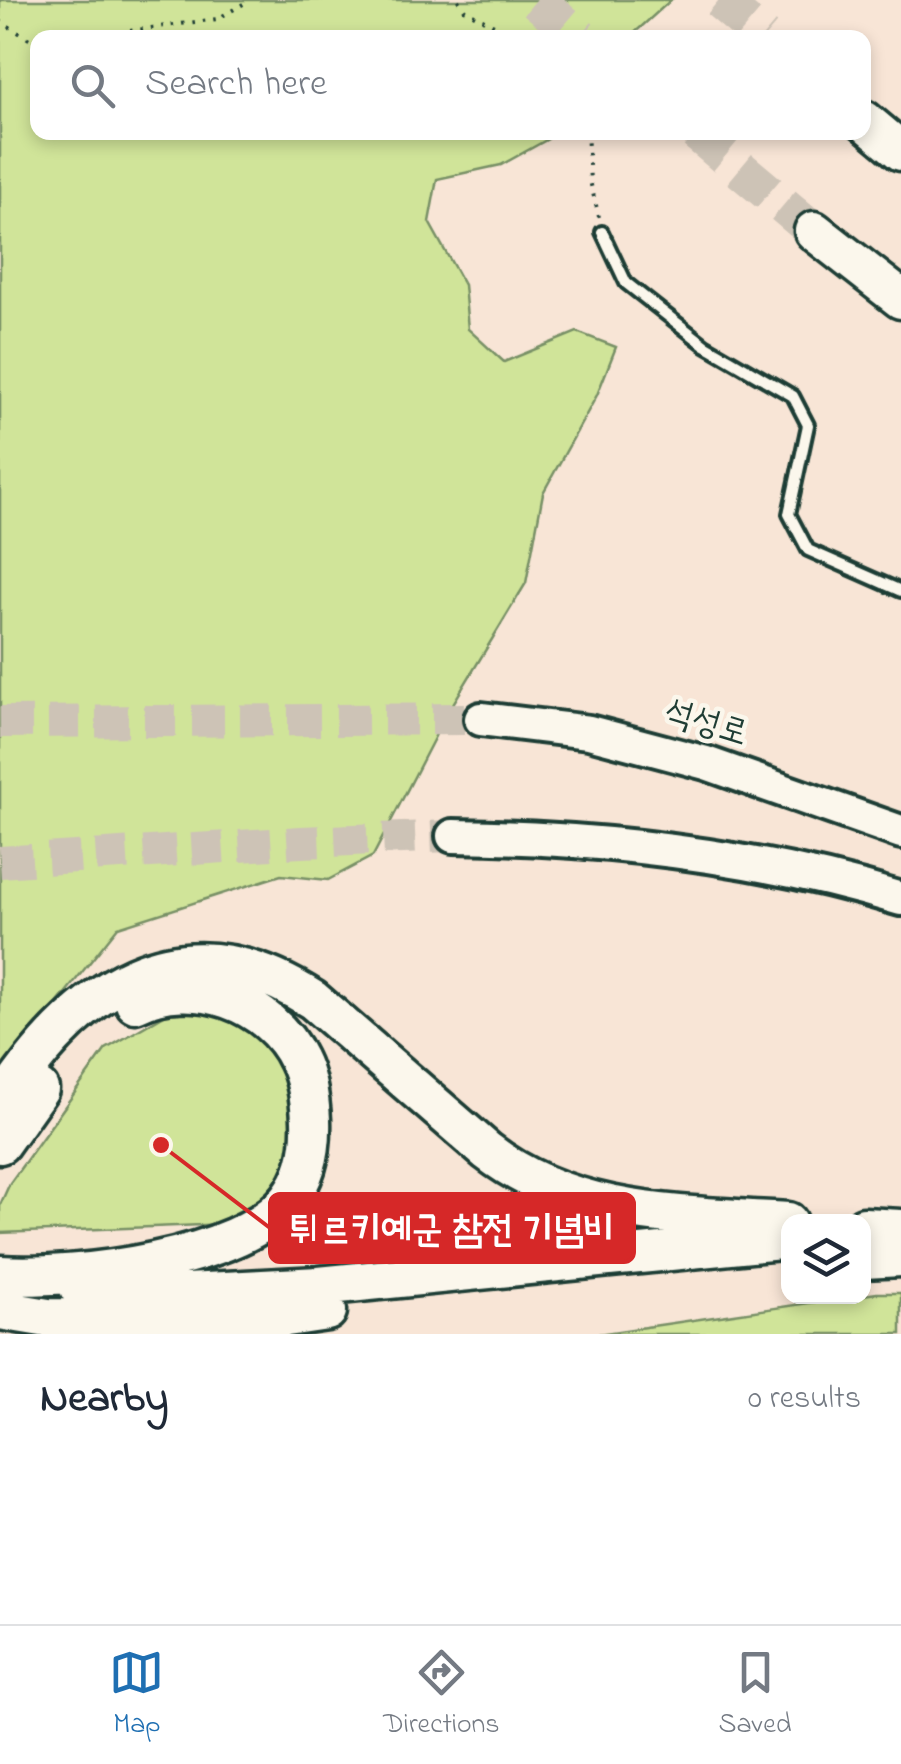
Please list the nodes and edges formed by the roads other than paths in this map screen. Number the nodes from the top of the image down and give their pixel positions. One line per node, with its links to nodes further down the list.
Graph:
1 (871, 126): 2 (highway)
2 (901, 151)
3 (814, 230): 5 (highway)
4 (602, 232): 6 (lane)
5 (901, 299)
6 (901, 592)
7 (481, 719): 8 (highway, 석성로)
8 (901, 832)
9 (453, 836): 10 (highway)
10 (901, 899)
11 (0, 1107): 13 (highway)
12 (0, 1144): 16 (highway)
13 (781, 1222)
14 (781, 1240): 16 (highway)
15 (781, 1264): 18 (highway)
16 (0, 1276)
17 (0, 1310): 18 (highway)
18 (327, 1311): 19 (highway)
19 (173, 1334)

